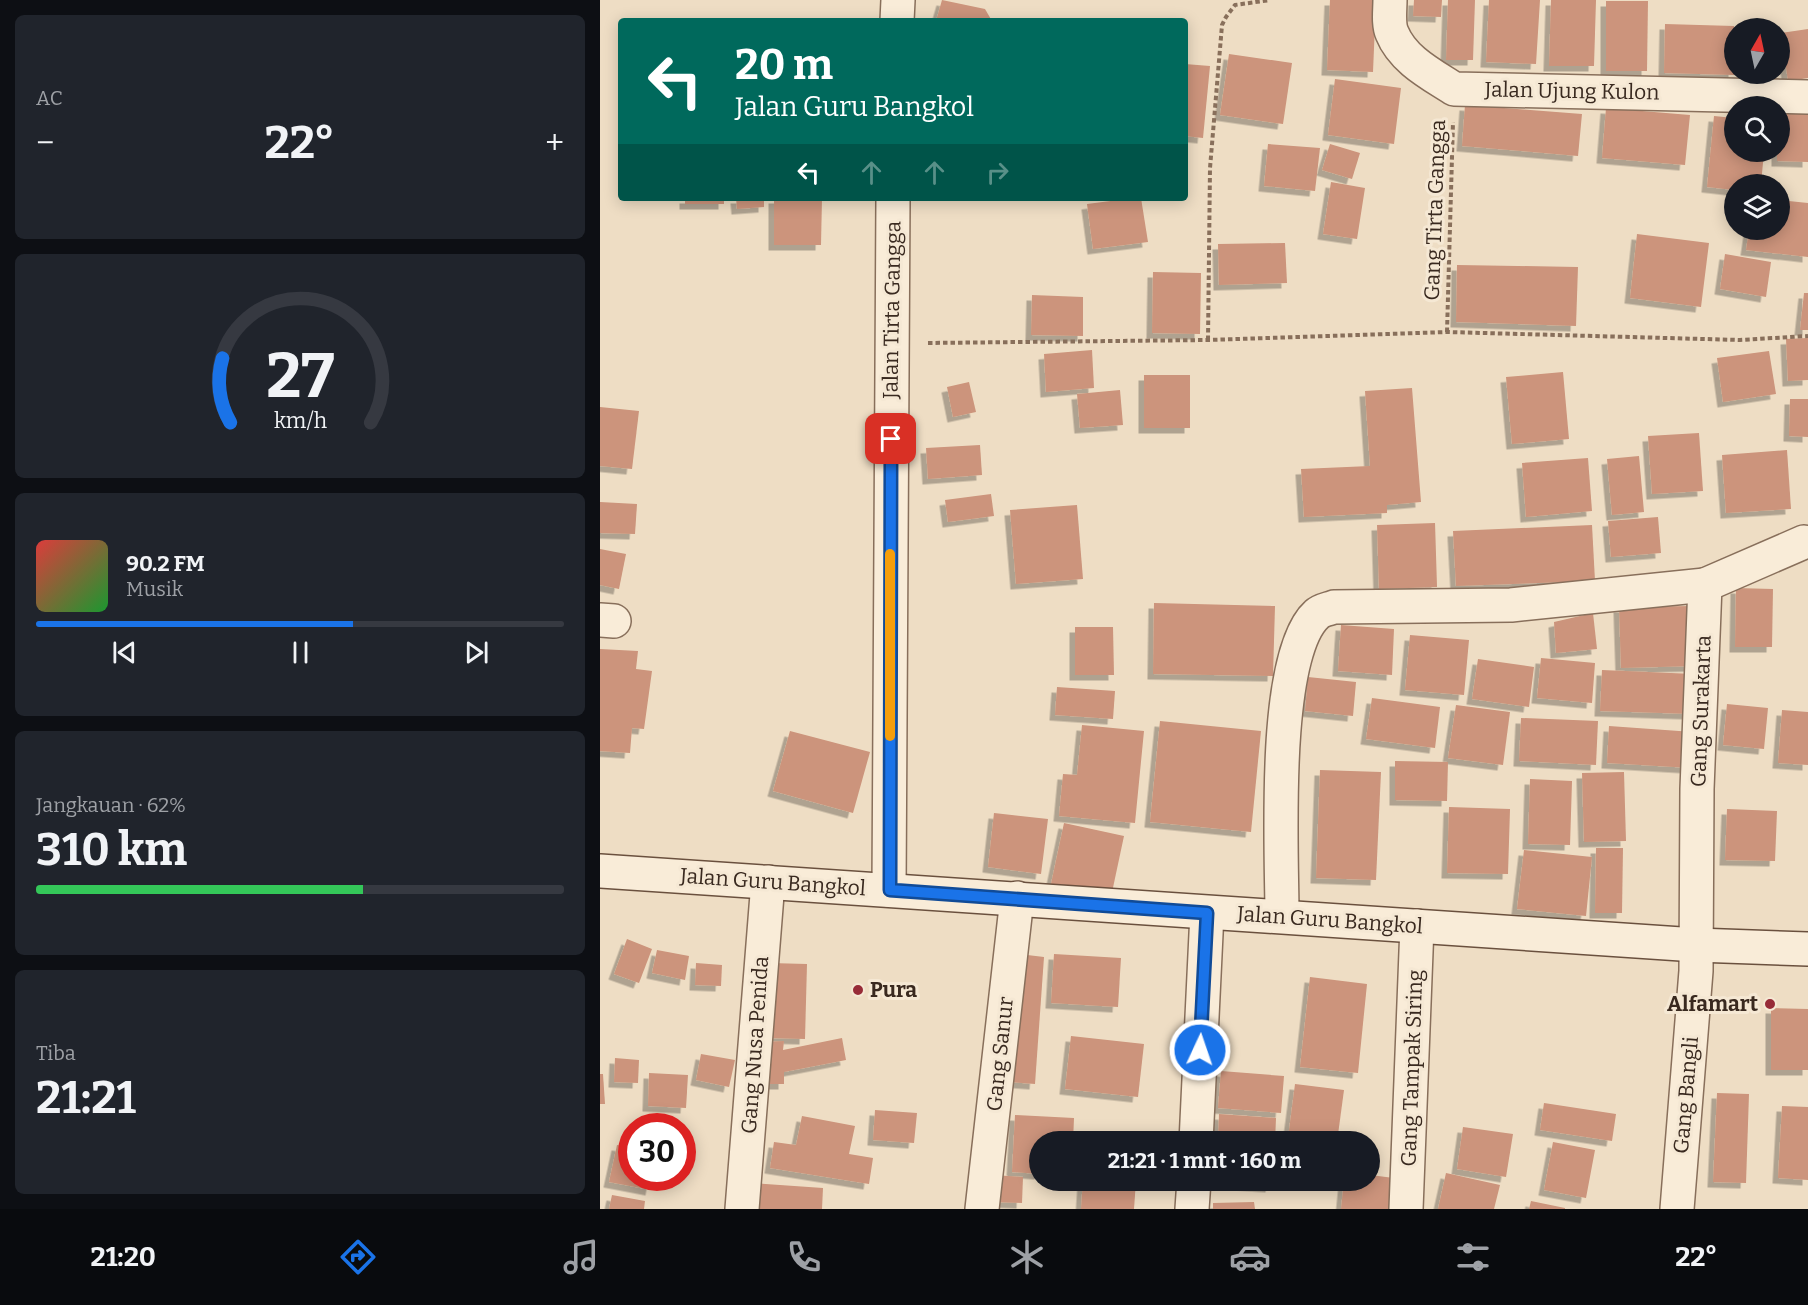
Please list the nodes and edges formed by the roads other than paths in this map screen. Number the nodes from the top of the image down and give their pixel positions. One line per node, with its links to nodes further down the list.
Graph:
1 (898, 0): 3 (street)
2 (1390, 0): 4 (street, Jalan Ujung Kulon)
3 (897, 18)
4 (1808, 97)
5 (893, 201): 10 (street, Jalan Tirta Gangga)
6 (1804, 542): 7 (street)
7 (1705, 585): 13 (street); 15 (street, Gang Surakarta)
8 (600, 871): 9 (street, Jalan Guru Bangkol)
9 (768, 882): 10 (street, Jalan Guru Bangkol); 19 (street, Gang Nusa Penida)
10 (890, 890): 11 (street, Jalan Guru Bangkol)
11 (1017, 898): 12 (street, Jalan Guru Bangkol); 20 (street, Gang Sanur)
12 (1207, 913): 13 (street, Jalan Guru Bangkol); 17 (street)
13 (1282, 915): 14 (street, Jalan Guru Bangkol)
14 (1417, 926): 15 (street, Jalan Guru Bangkol); 22 (street, Gang Tampak Siring)
15 (1696, 945): 16 (street, Jalan Guru Bangkol); 23 (street, Gang Bangli)
16 (1808, 949)
17 (1197, 1131)
18 (1193, 1191): 21 (street)
19 (742, 1209)
20 (982, 1209)
21 (1192, 1209)
22 (1406, 1209)
23 (1677, 1209)

